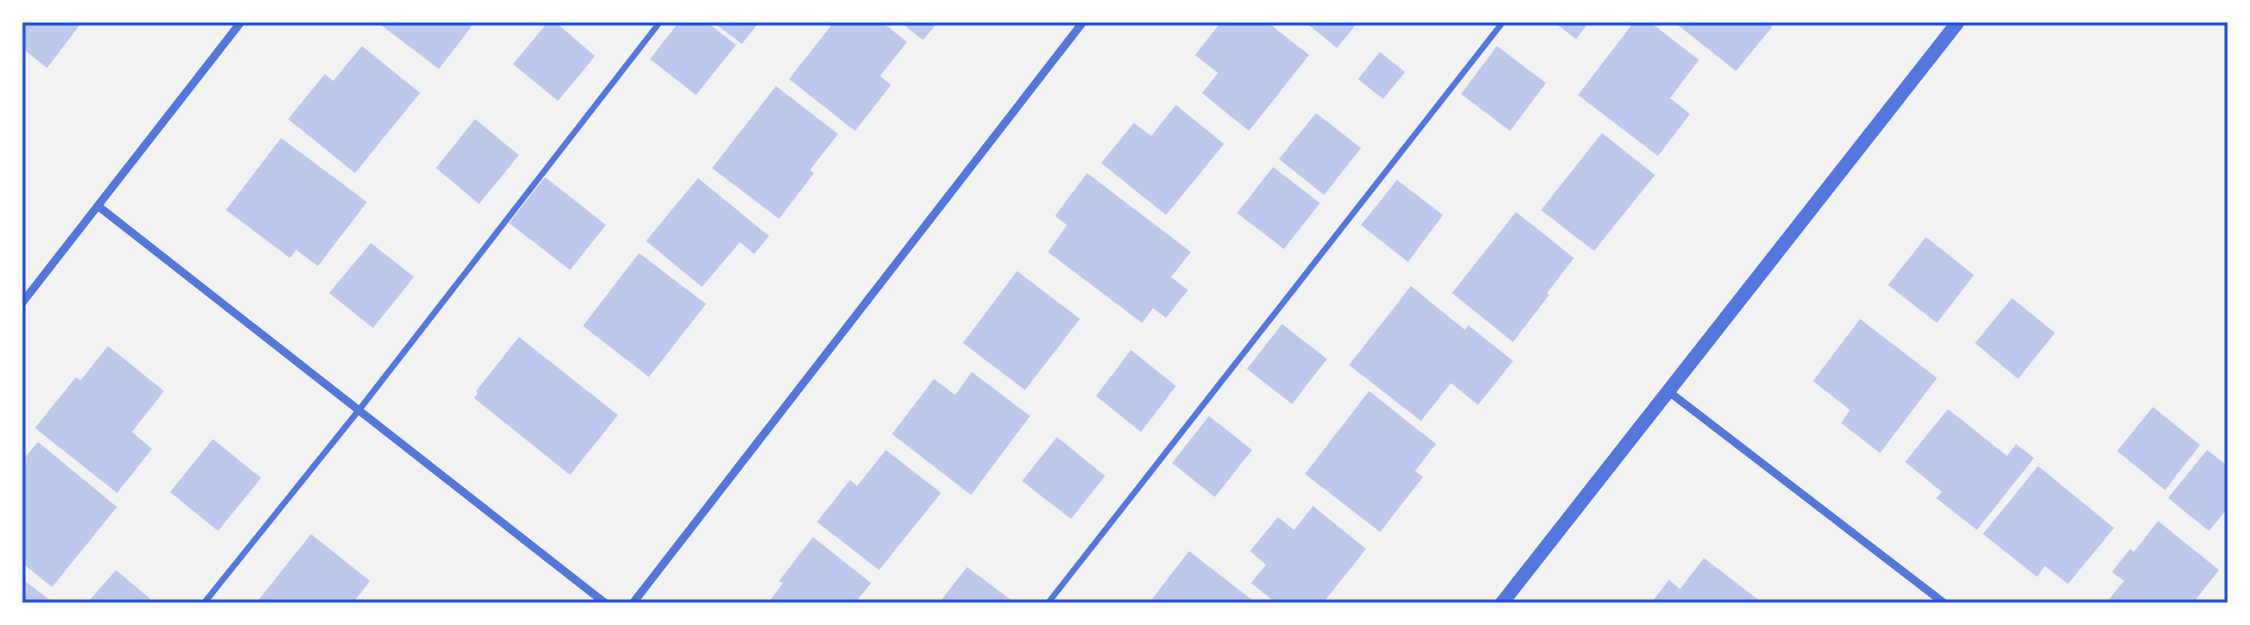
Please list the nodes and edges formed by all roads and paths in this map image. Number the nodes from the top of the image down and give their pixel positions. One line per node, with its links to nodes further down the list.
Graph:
1 (241, 22): 6 (street)
2 (660, 22): 9 (lane)
3 (1083, 22): 12 (street)
4 (1503, 22): 13 (lane)
5 (1958, 22): 8 (street)
6 (98, 206): 7 (street); 9 (street)
7 (22, 303)
8 (1668, 391): 14 (street); 15 (street)
9 (359, 410): 10 (lane); 11 (street)
10 (204, 603)
11 (605, 603)
12 (633, 603)
13 (1048, 603)
14 (1502, 603)
15 (1944, 603)

